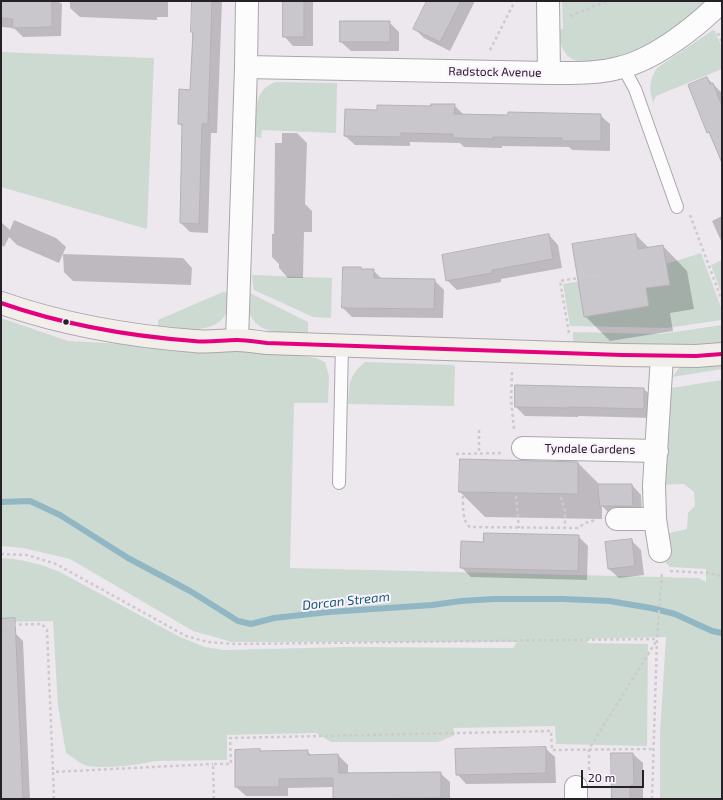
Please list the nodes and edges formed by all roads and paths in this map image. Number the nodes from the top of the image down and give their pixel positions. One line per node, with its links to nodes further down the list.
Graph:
1 (247, 1): 8 (street)
2 (515, 1): 9 (path)
3 (548, 1): 6 (street)
4 (607, 1): 6 (path)
5 (722, 1): 7 (street, Radstock Avenue)
6 (548, 26): 10 (street)
7 (623, 67): 10 (street, Radstock Avenue); 11 (lane)
8 (246, 68): 9 (street, Radstock Avenue); 16 (street)
9 (479, 71): 10 (street, Radstock Avenue)
10 (549, 73)
11 (677, 207): 13 (path)
12 (603, 274): 15 (path)
13 (722, 301)
14 (1, 303): 16 (street)
15 (569, 330)
16 (237, 340): 17 (street)
17 (342, 345): 18 (street); 26 (lane)
18 (512, 351): 20 (street); 22 (path)
19 (722, 354): 20 (street)
20 (662, 356): 23 (street)
21 (479, 430): 25 (path)
22 (515, 443): 23 (street, Tyndale Gardens); 25 (path)
23 (657, 451): 31 (street)
24 (456, 454): 25 (path)
25 (479, 454)
26 (339, 483)
27 (463, 496): 32 (path)
28 (516, 496): 32 (path)
29 (561, 497): 33 (path)
30 (617, 519): 31 (street); 33 (path)
31 (655, 519): 34 (street)
32 (519, 528): 33 (path)
33 (565, 528)
34 (660, 551)
35 (1, 554): 40 (path)
36 (670, 570): 37 (path)
37 (722, 576)
38 (661, 587): 40 (path)
39 (1, 625): 44 (path)
40 (657, 639): 41 (path); 42 (path)
41 (590, 749): 42 (path); 43 (path); 45 (path)
42 (653, 749): 48 (path)
43 (214, 764): 44 (path); 47 (path)
44 (53, 772): 46 (path)
45 (576, 793)
46 (54, 799)
47 (214, 799)
48 (652, 799)

